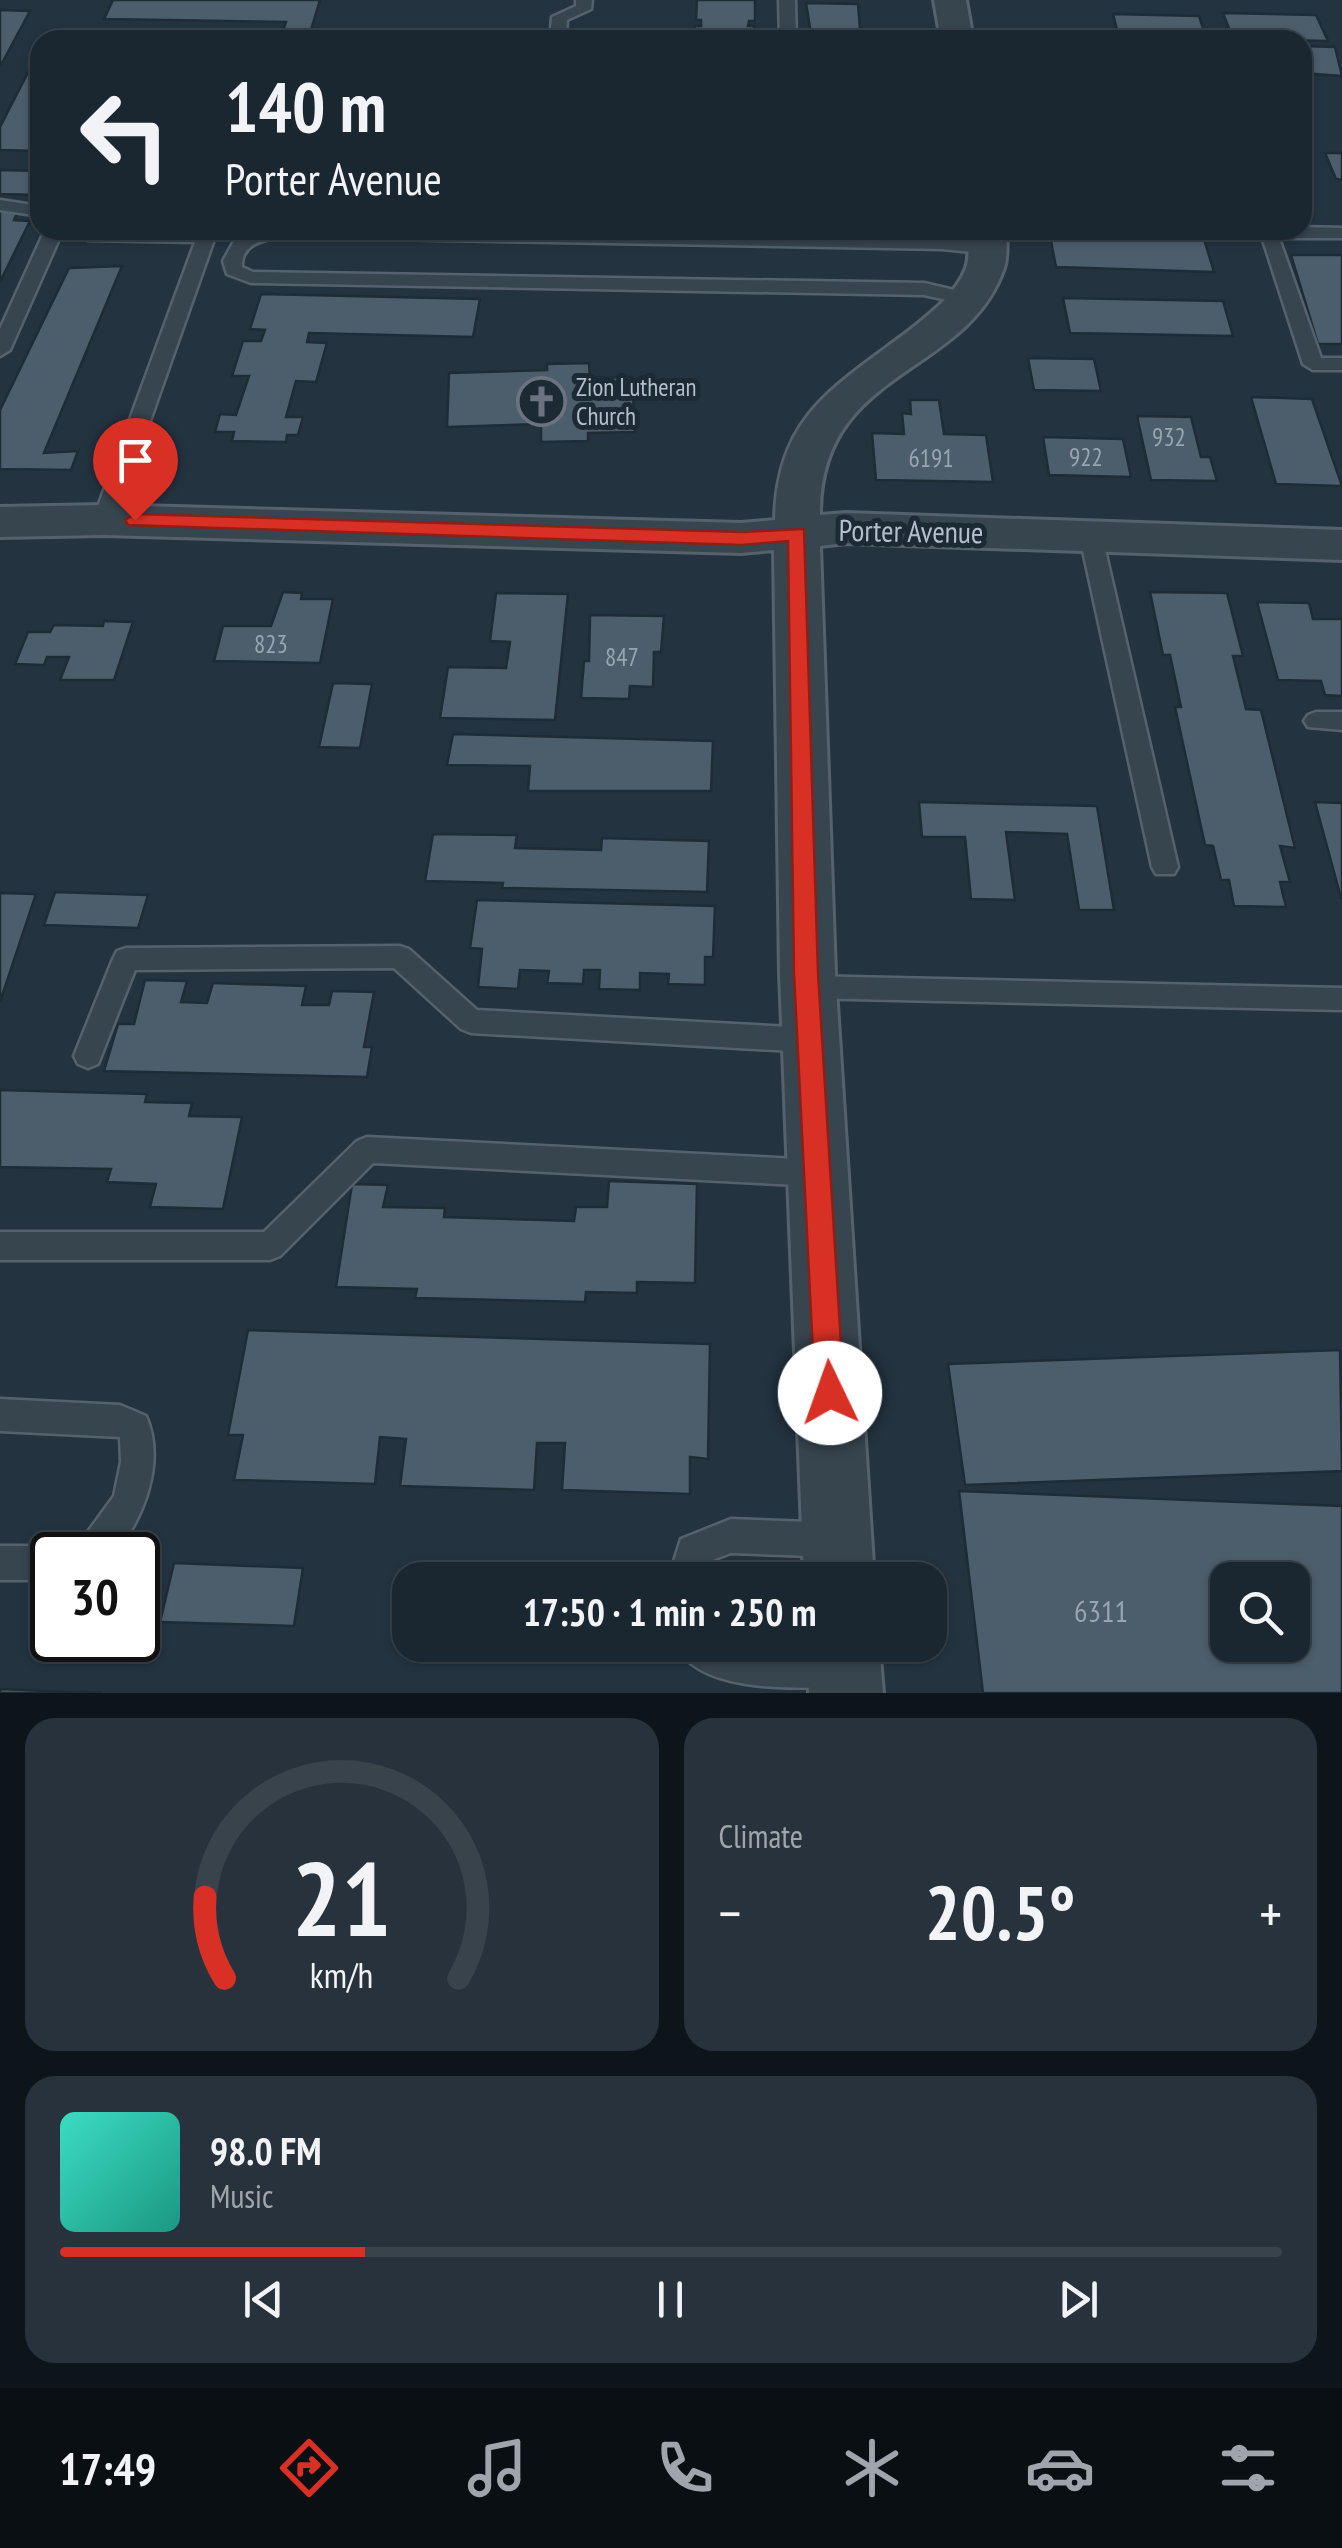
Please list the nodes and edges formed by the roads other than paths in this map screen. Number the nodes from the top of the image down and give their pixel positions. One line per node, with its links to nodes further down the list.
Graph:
1 (584, 0): 4 (lane)
2 (787, 0): 5 (lane)
3 (950, 0): 6 (street)
4 (559, 30)
5 (788, 30)
6 (955, 30)
7 (0, 205): 8 (lane)
8 (30, 210)
9 (1312, 234): 10 (lane)
10 (1342, 234)
11 (50, 240): 18 (lane)
12 (205, 240): 20 (lane)
13 (247, 240): 17 (lane)
14 (721, 240): 15 (lane)
15 (989, 240): 17 (street)
16 (1271, 240): 19 (lane)
17 (969, 299): 22 (street)
18 (0, 350)
19 (1342, 364)
20 (104, 520): 21 (street, Porter Avenue); 22 (street, Porter Avenue)
21 (0, 522)
22 (798, 533): 23 (street, Porter Avenue); 28 (street)
23 (1091, 537): 24 (street, Porter Avenue); 27 (lane)
24 (1342, 545)
25 (1316, 721): 26 (lane)
26 (1342, 721)
27 (1165, 867)
28 (806, 987): 29 (lane); 30 (street)
29 (1342, 999)
30 (809, 1040): 31 (lane); 32 (street)
31 (88, 1056)
32 (817, 1173): 33 (lane); 36 (street)
33 (0, 1246)
34 (0, 1416): 35 (lane)
35 (112, 1532)
36 (838, 1560): 37 (lane)
37 (690, 1562)
38 (0, 1563): 39 (lane)
39 (30, 1564)
40 (721, 1662): 41 (lane)
41 (844, 1669)

